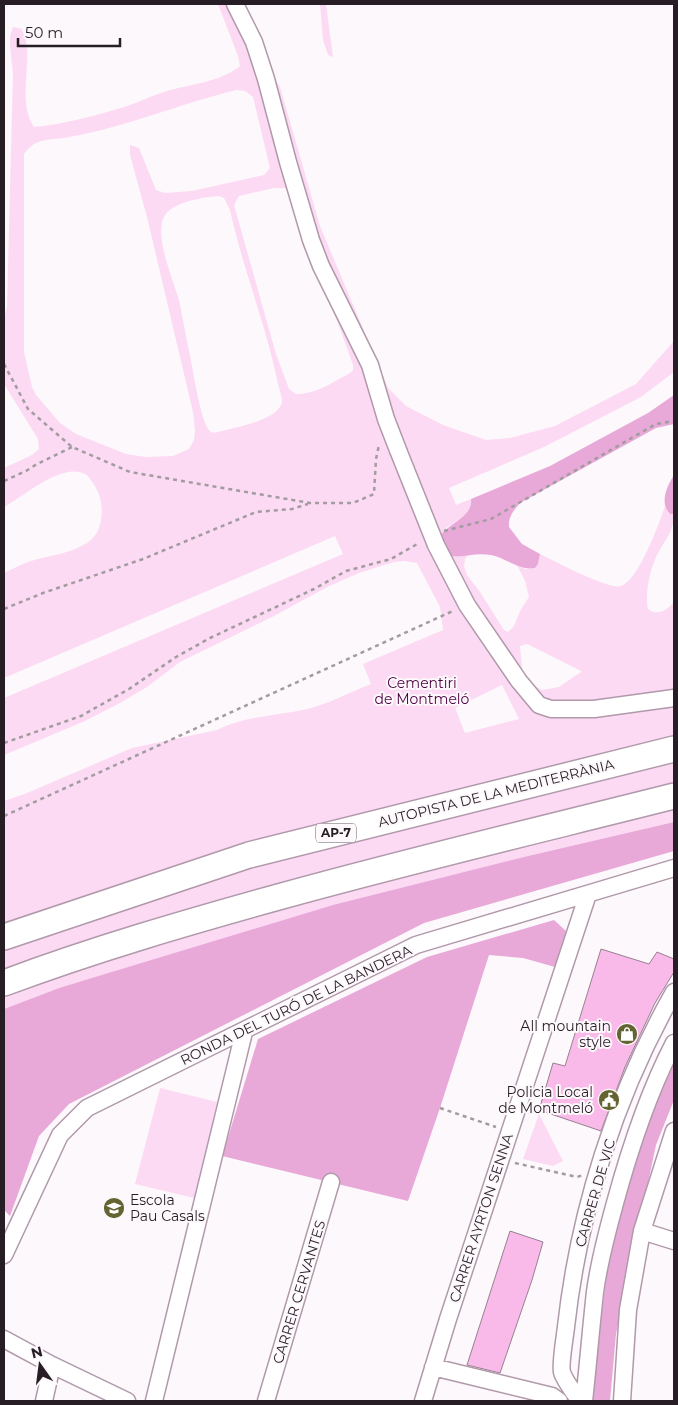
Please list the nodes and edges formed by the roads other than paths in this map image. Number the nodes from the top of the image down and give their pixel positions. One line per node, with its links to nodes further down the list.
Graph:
1 (235, 4): 2 (street, bridge)
2 (674, 698)
3 (674, 749): 7 (highway, AUTOPISTA DE LA MEDITERRÀNIA / AP-7)
4 (674, 796): 8 (highway)
5 (674, 868): 6 (street, RONDA DEL TURÓ DE LA BANDERA)
6 (588, 894): 10 (street, RONDA DEL TURÓ DE LA BANDERA); 19 (street, CARRER AYRTON SENNA)
7 (4, 937)
8 (4, 983)
9 (674, 992): 26 (street, CARRER DE VIC)
10 (244, 1032): 16 (street, RONDA DEL TURÓ DE LA BANDERA); 22 (street)
11 (674, 1043): 27 (street, CARRER DE VIC)
12 (674, 1132): 14 (street)
13 (331, 1182): 23 (street, CARRER CERVANTES)
14 (642, 1231): 15 (street); 28 (street)
15 (674, 1242)
16 (4, 1256)
17 (4, 1339): 18 (street)
18 (52, 1365): 20 (street); 21 (street)
19 (434, 1367): 24 (street, CARRER AYRTON SENNA); 25 (street)
20 (44, 1401)
21 (127, 1401)
22 (154, 1401)
23 (266, 1401)
24 (423, 1401)
25 (559, 1401)
26 (580, 1401)
27 (584, 1401)
28 (622, 1401)

